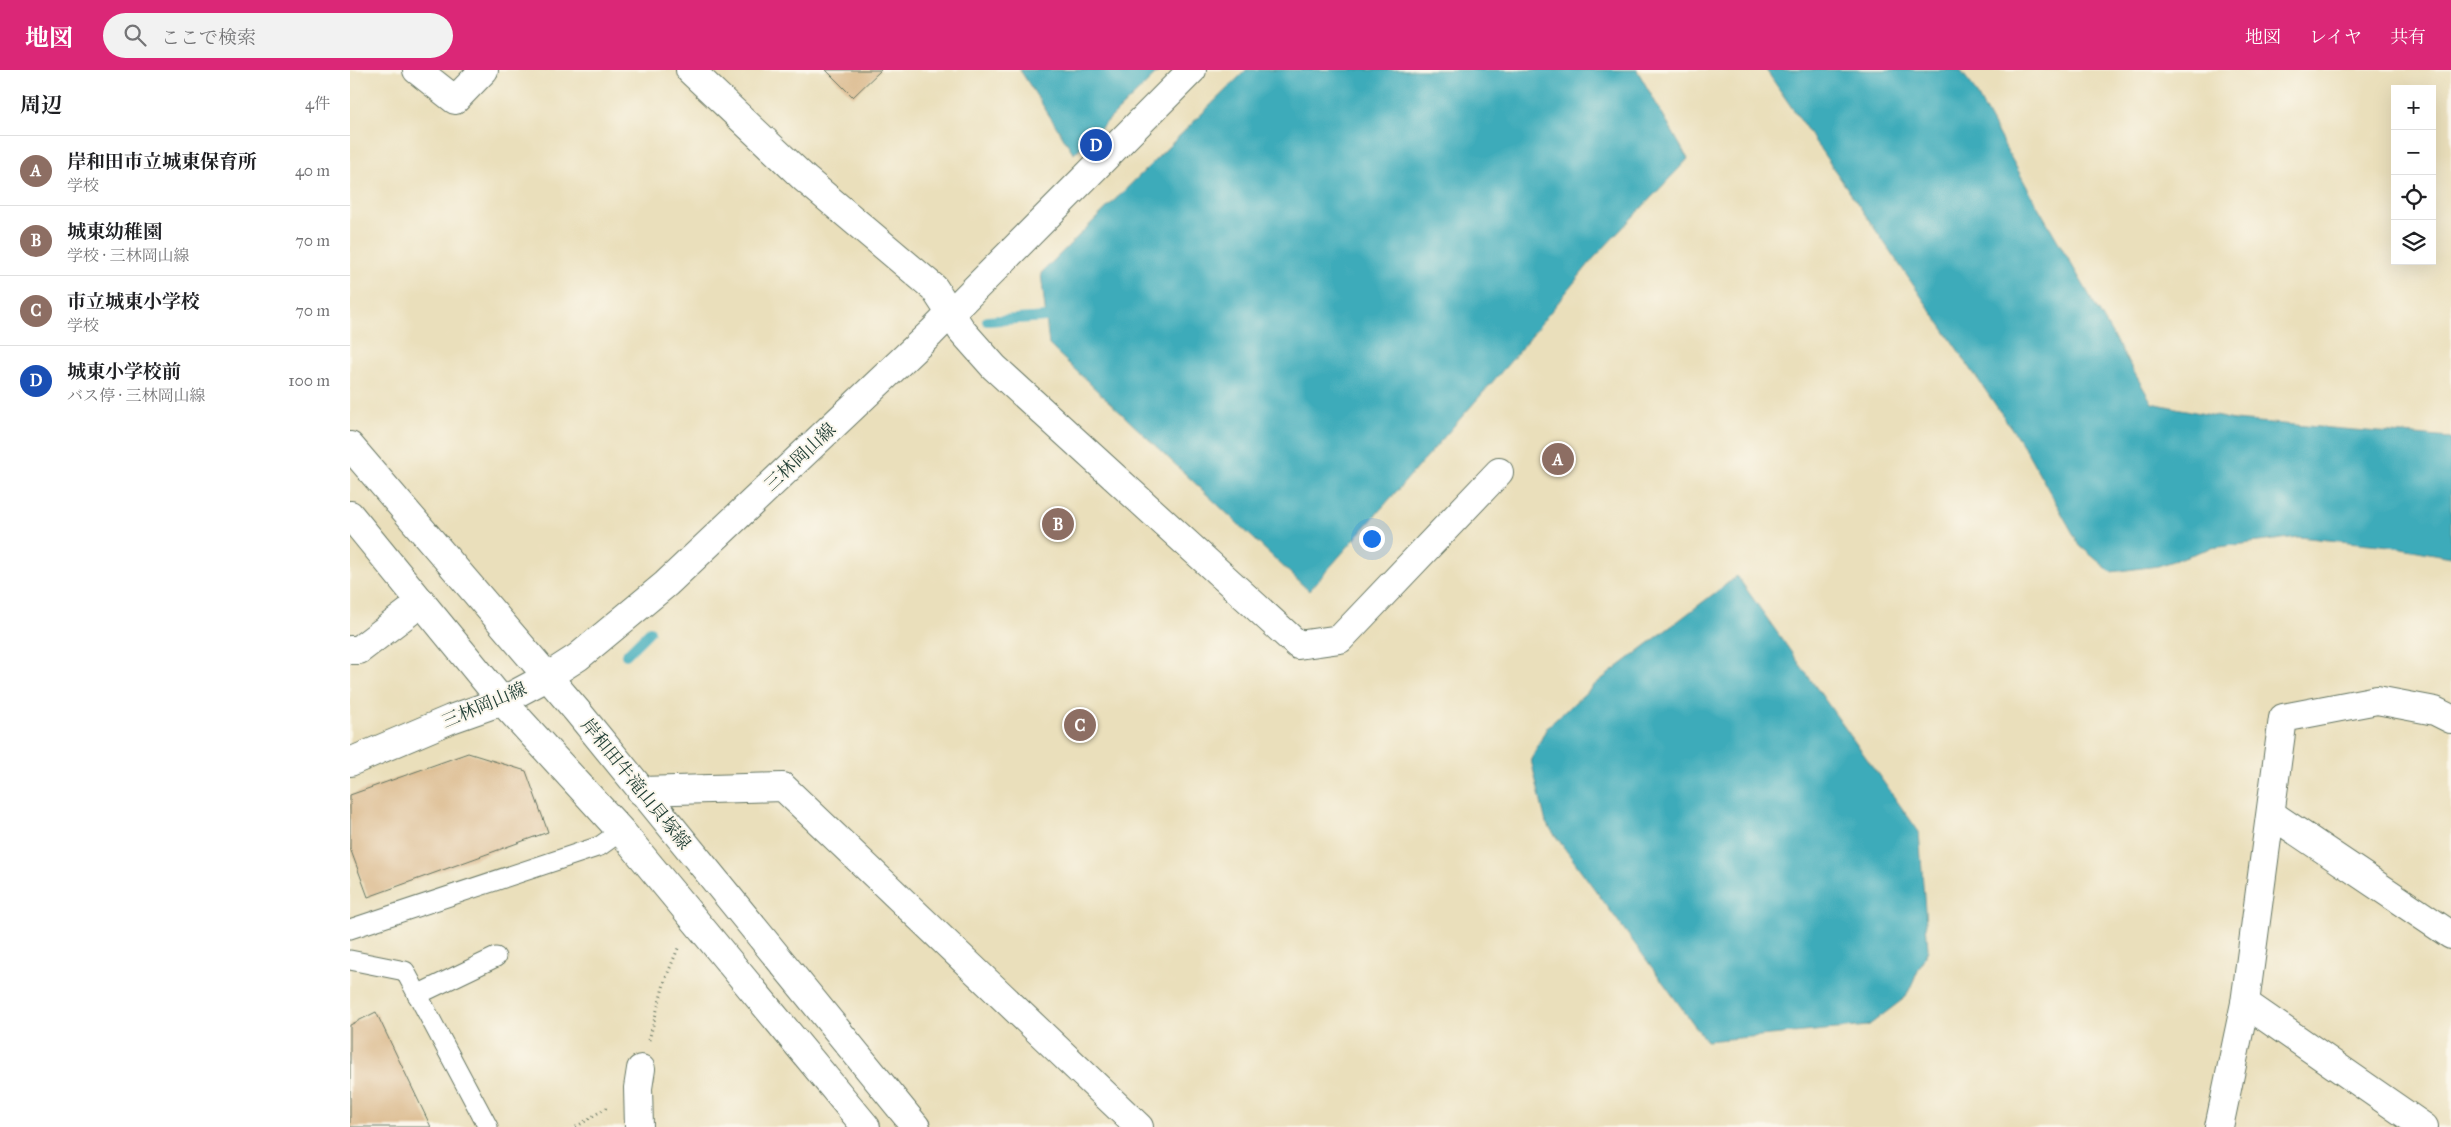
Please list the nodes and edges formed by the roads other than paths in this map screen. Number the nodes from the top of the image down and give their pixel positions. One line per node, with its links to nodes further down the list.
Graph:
1 (417, 70): 2 (street)
2 (484, 70)
3 (690, 70): 5 (street)
4 (1192, 70): 5 (street, 三林岡山線)
5 (951, 313): 7 (street); 11 (street, 三林岡山線)
6 (350, 446): 11 (street, 岸和田牛滝山貝塚線)
7 (1499, 472)
8 (350, 515): 9 (street)
9 (422, 602): 10 (street); 12 (street)
10 (350, 650)
11 (547, 677): 12 (street, 三林岡山線); 15 (street, 岸和田牛滝山貝塚線)
12 (502, 701): 14 (street, 三林岡山線); 17 (street)
13 (2451, 719): 16 (street)
14 (350, 762)
15 (642, 791): 28 (street, 岸和田牛滝山貝塚線); 29 (street)
16 (2272, 814): 19 (street); 23 (street)
17 (621, 831): 18 (lane); 27 (street)
18 (350, 929)
19 (2451, 935)
20 (496, 956): 22 (lane)
21 (350, 960): 22 (lane)
22 (418, 995): 25 (lane)
23 (2246, 1003): 30 (street); 31 (street)
24 (641, 1069): 26 (street)
25 (488, 1127)
26 (639, 1127)
27 (866, 1127)
28 (916, 1127)
29 (1138, 1127)
30 (2219, 1127)
31 (2424, 1127)

